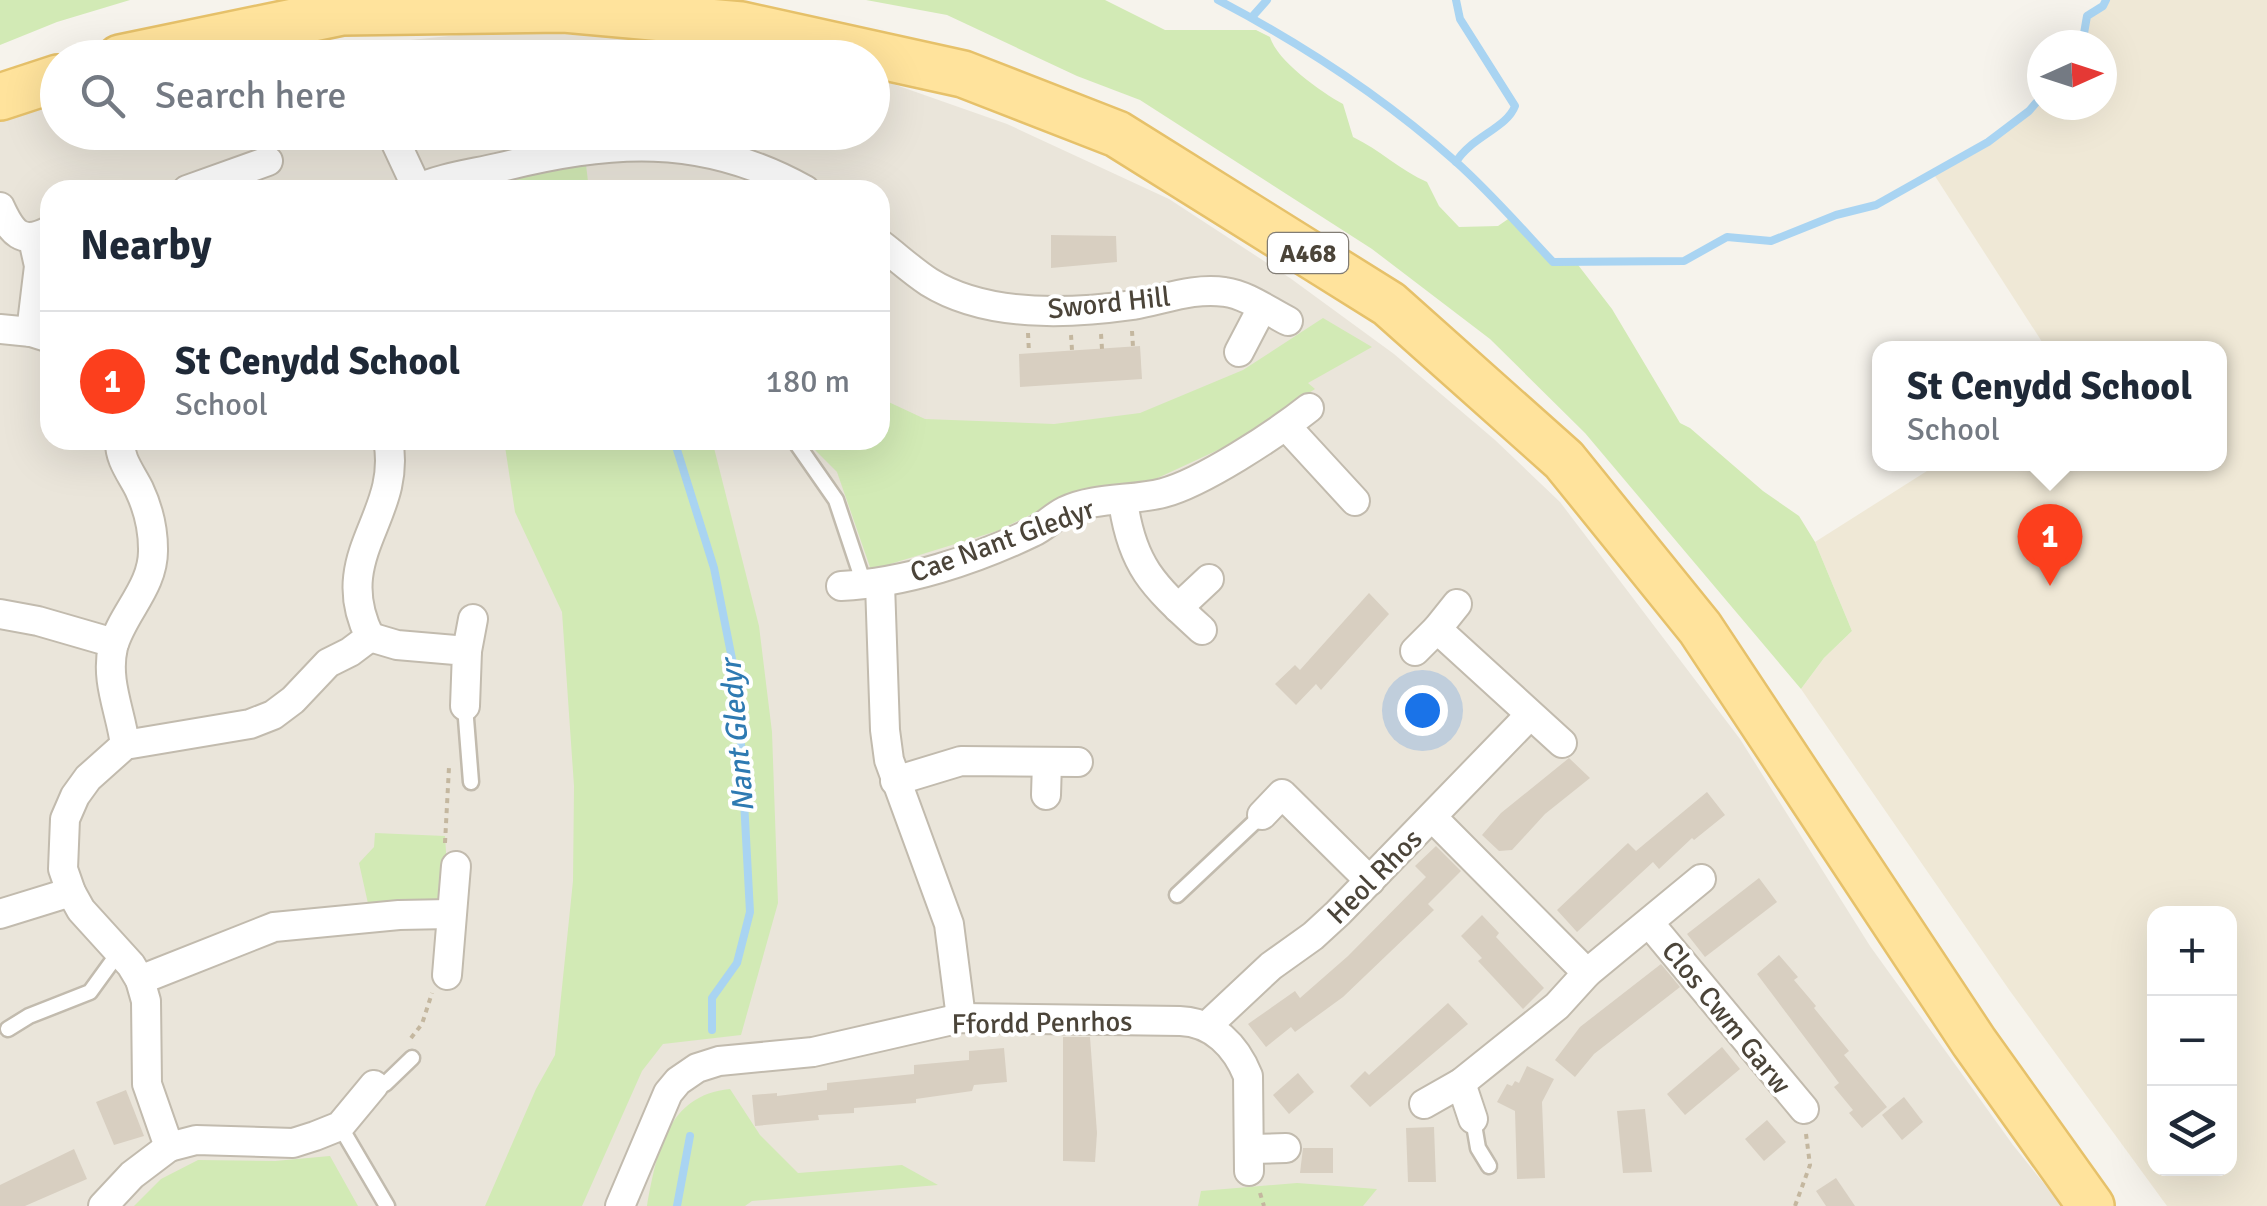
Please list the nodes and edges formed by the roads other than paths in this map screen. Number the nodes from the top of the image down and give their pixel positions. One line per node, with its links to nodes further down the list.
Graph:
1 (207, 40): 2 (main road, A468)
2 (810, 40)
3 (890, 58): 81 (main road, A468)
4 (40, 84): 5 (main road)
5 (0, 97)
6 (399, 150): 11 (street)
7 (574, 150): 12 (street)
8 (688, 150): 13 (street)
9 (268, 160): 10 (street)
10 (241, 180)
11 (412, 180)
12 (451, 180)
13 (787, 180)
14 (0, 207): 15 (street)
15 (40, 234)
16 (40, 250): 21 (street)
17 (890, 252): 18 (street, Sword Hill)
18 (1262, 308): 19 (street, Sword Hill); 22 (street)
19 (1288, 321)
20 (0, 329): 21 (street)
21 (40, 335)
22 (1239, 352)
23 (1309, 408): 24 (street, Cae Nant Gledyr)
24 (1286, 426): 28 (street, Cae Nant Gledyr); 29 (street)
25 (122, 450): 39 (street)
26 (389, 450): 38 (street)
27 (801, 450): 31 (lane)
28 (1123, 501): 31 (street, Cae Nant Gledyr); 33 (street)
29 (1355, 502)
30 (1210, 579): 33 (street)
31 (862, 585): 48 (street, Cae Nant Gledyr)
32 (1457, 604): 36 (street)
33 (1178, 608): 37 (street)
34 (0, 614): 39 (street)
35 (473, 619): 40 (street)
36 (1437, 629): 41 (street); 43 (street)
37 (1202, 630)
38 (370, 637): 40 (street); 45 (street)
39 (114, 642): 45 (street)
40 (467, 651): 42 (street)
41 (1415, 651)
42 (465, 706): 49 (lane)
43 (1529, 716): 44 (street); 52 (street, Heol Rhos)
44 (1562, 743)
45 (124, 745): 56 (street)
46 (1047, 762): 47 (street); 48 (street); 50 (street)
47 (1078, 762)
48 (895, 781): 65 (street, Cae Nant Gledyr)
49 (470, 782)
50 (1046, 794)
51 (1281, 794): 55 (street); 57 (lane)
52 (1433, 818): 55 (street, Heol Rhos); 62 (street)
53 (456, 866): 59 (street)
54 (1701, 879): 60 (street, Clos Cwm Garw)
55 (1370, 881): 66 (street, Heol Rhos)
56 (71, 892): 58 (street); 61 (street)
57 (1177, 895)
58 (0, 914)
59 (450, 914): 63 (street); 64 (street)
60 (1650, 924): 62 (street, Clos Cwm Garw); 72 (street, Clos Cwm Garw)
61 (119, 952): 64 (street); 67 (lane)
62 (1587, 973): 69 (street, Clos Cwm Garw)
63 (447, 975)
64 (140, 980): 75 (street)
65 (961, 1018): 66 (street, Ffordd Penrhos); 80 (street, Ffordd Penrhos)
66 (1208, 1024): 76 (street)
67 (8, 1028)
68 (412, 1058): 70 (lane)
69 (1461, 1083): 71 (street, Clos Cwm Garw); 73 (street)
70 (374, 1085): 74 (street)
71 (1424, 1104)
72 (1804, 1110)
73 (1473, 1119): 77 (lane)
74 (340, 1126): 75 (street); 79 (lane)
75 (169, 1147): 78 (street)
76 (1286, 1148)
77 (1488, 1166)
78 (103, 1206)
79 (387, 1206)
80 (620, 1206)
81 (2091, 1206)

